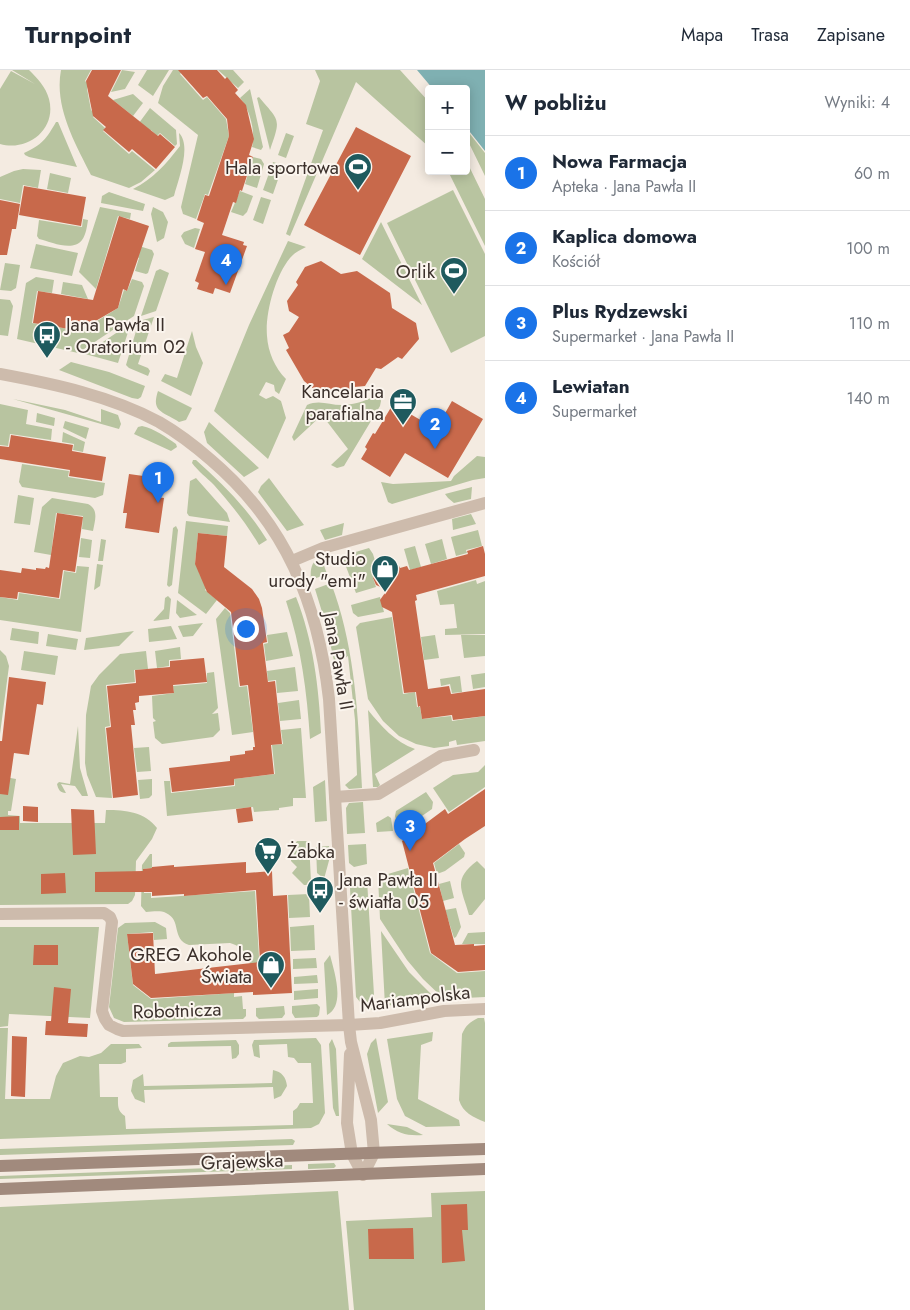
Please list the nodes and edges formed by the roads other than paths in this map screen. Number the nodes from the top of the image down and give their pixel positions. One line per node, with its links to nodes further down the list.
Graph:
1 (0, 374): 3 (street, Jana Pawła II)
2 (485, 504): 3 (street)
3 (292, 561): 5 (street, Jana Pawła II)
4 (474, 750): 5 (street)
5 (336, 797): 8 (street, Jana Pawła II)
6 (0, 914): 8 (street, Robotnicza)
7 (485, 1009): 8 (street, Mariampolska)
8 (349, 1025): 9 (street, Jana Pawła II)
9 (351, 1042): 11 (street, Jana Pawła II); 12 (street, Jana Pawła II)
10 (485, 1149): 11 (main road, Grajewska)
11 (374, 1153): 12 (main road, Grajewska); 15 (street, Jana Pawła II)
12 (352, 1154): 13 (main road, Grajewska); 15 (street, Jana Pawła II)
13 (0, 1166)
14 (485, 1169): 15 (main road, Grajewska)
15 (364, 1175): 16 (main road, Grajewska)
16 (0, 1189)

